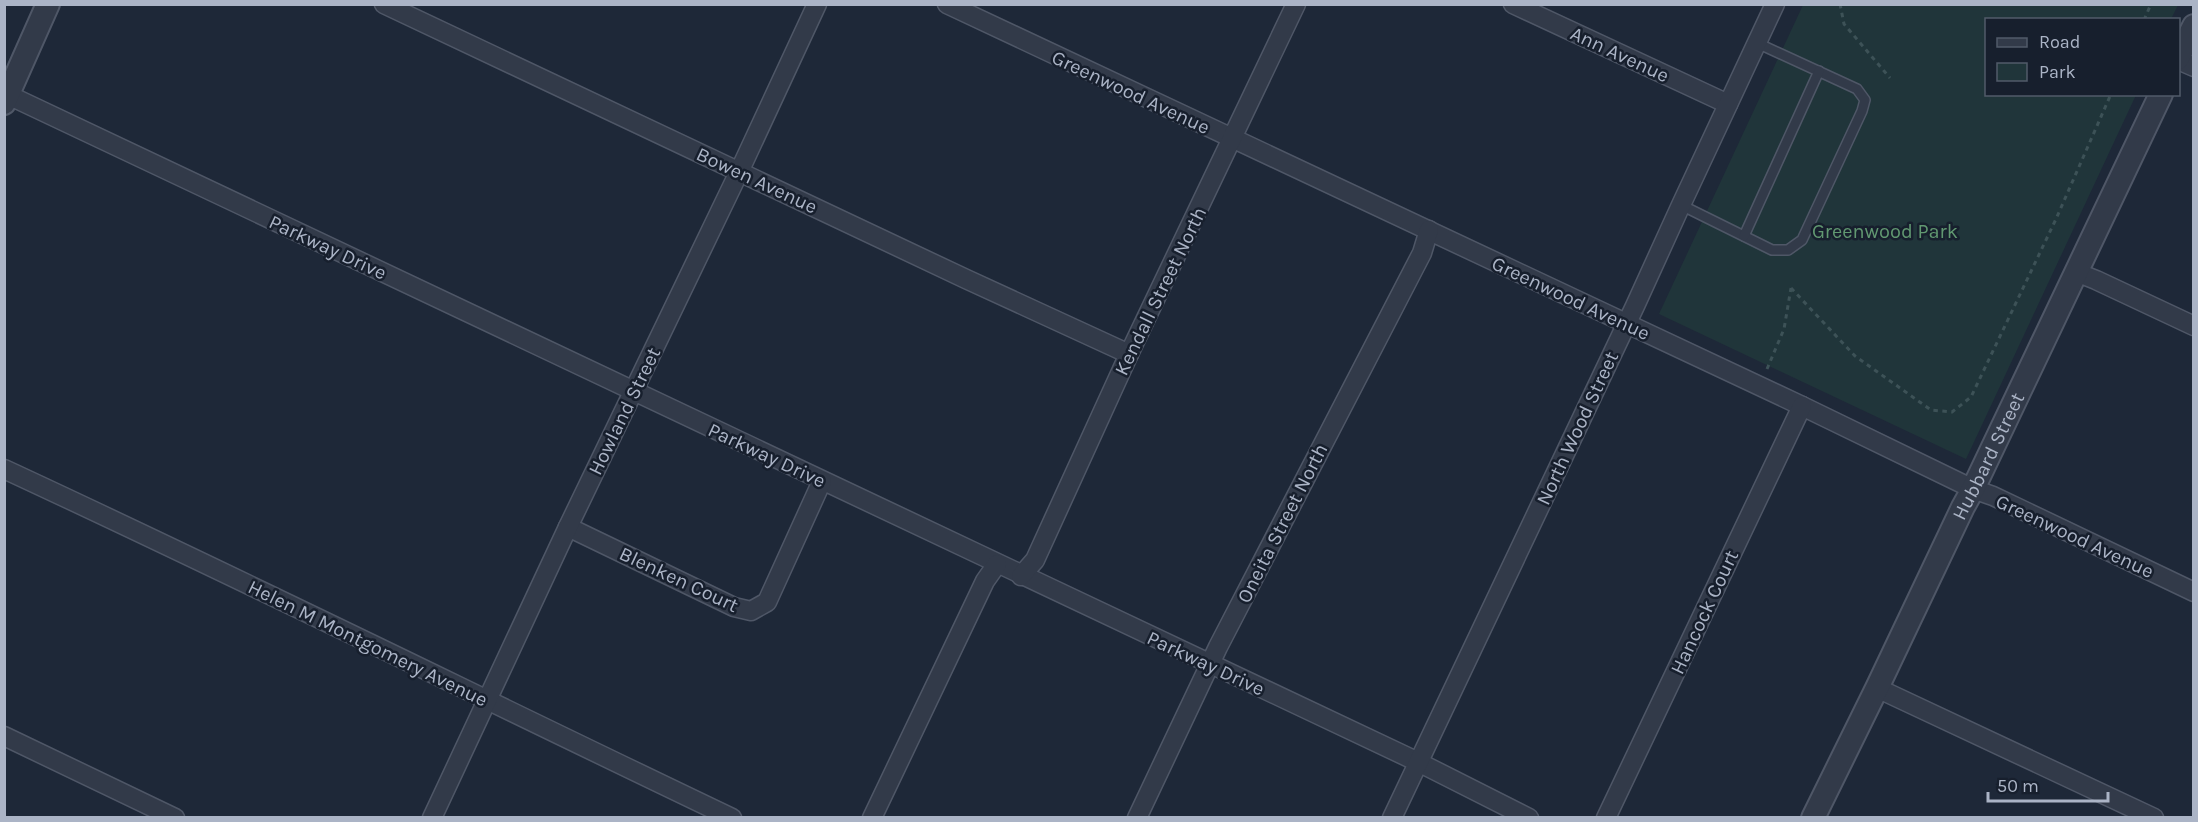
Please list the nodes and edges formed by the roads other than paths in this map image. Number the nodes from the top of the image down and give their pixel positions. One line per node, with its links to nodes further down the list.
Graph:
1 (48, 4): 13 (street)
2 (384, 4): 16 (street, Bowen Avenue)
3 (817, 4): 16 (street, Howland Street)
4 (947, 4): 15 (street, Greenwood Avenue)
5 (1296, 4): 15 (street, Kendall Street North)
6 (1513, 4): 14 (street, Ann Avenue)
7 (1775, 4): 9 (street, North Wood Street)
8 (2193, 26): 10 (street)
9 (1757, 43): 11 (lane); 14 (street, North Wood Street)
10 (2180, 55)
11 (1819, 72): 19 (lane); 19 (lane)
12 (2160, 96): 20 (street, Hubbard Street)
13 (6, 97): 24 (street, Parkway Drive)
14 (1728, 104): 17 (street, North Wood Street)
15 (1233, 140): 18 (street, Greenwood Avenue); 23 (street, Kendall Street North)
16 (740, 172): 23 (street, Bowen Avenue); 24 (street, Howland Street)
17 (1680, 204): 19 (lane); 21 (street, North Wood Street)
18 (1429, 230): 21 (street, Greenwood Avenue); 33 (street, Oneita Street North)
19 (1744, 236)
20 (2076, 272): 22 (street); 28 (street, Hubbard Street)
21 (1626, 324): 25 (street, Greenwood Avenue); 37 (street, North Wood Street)
22 (2193, 326)
23 (1129, 354): 31 (street, Kendall Street North)
24 (633, 392): 27 (street, Parkway Drive); 29 (street, Howland Street)
25 (1802, 406): 28 (street, Greenwood Avenue); 45 (street, Hancock Court)
26 (4, 469): 35 (street, Helen M Montgomery Avenue)
27 (822, 481): 29 (street, Blenken Court); 30 (street, Parkway Drive)
28 (1973, 489): 32 (street, Greenwood Avenue); 34 (street, Hubbard Street)
29 (568, 527): 35 (street, Howland Street)
30 (998, 564): 31 (street, Parkway Drive); 41 (street)
31 (1021, 576): 33 (street, Parkway Drive)
32 (2193, 592)
33 (1210, 664): 37 (street, Parkway Drive); 42 (street, Oneita Street North)
34 (1877, 688): 46 (street, Hubbard Street); 47 (street)
35 (488, 702): 39 (street, Howland Street); 40 (street, Helen M Montgomery Avenue)
36 (4, 736): 38 (street)
37 (1418, 762): 43 (street, North Wood Street); 44 (street, Parkway Drive)
38 (176, 818)
39 (432, 818)
40 (732, 818)
41 (872, 818)
42 (1137, 818)
43 (1392, 818)
44 (1529, 818)
45 (1606, 818)
46 (1813, 818)
47 (2154, 818)

